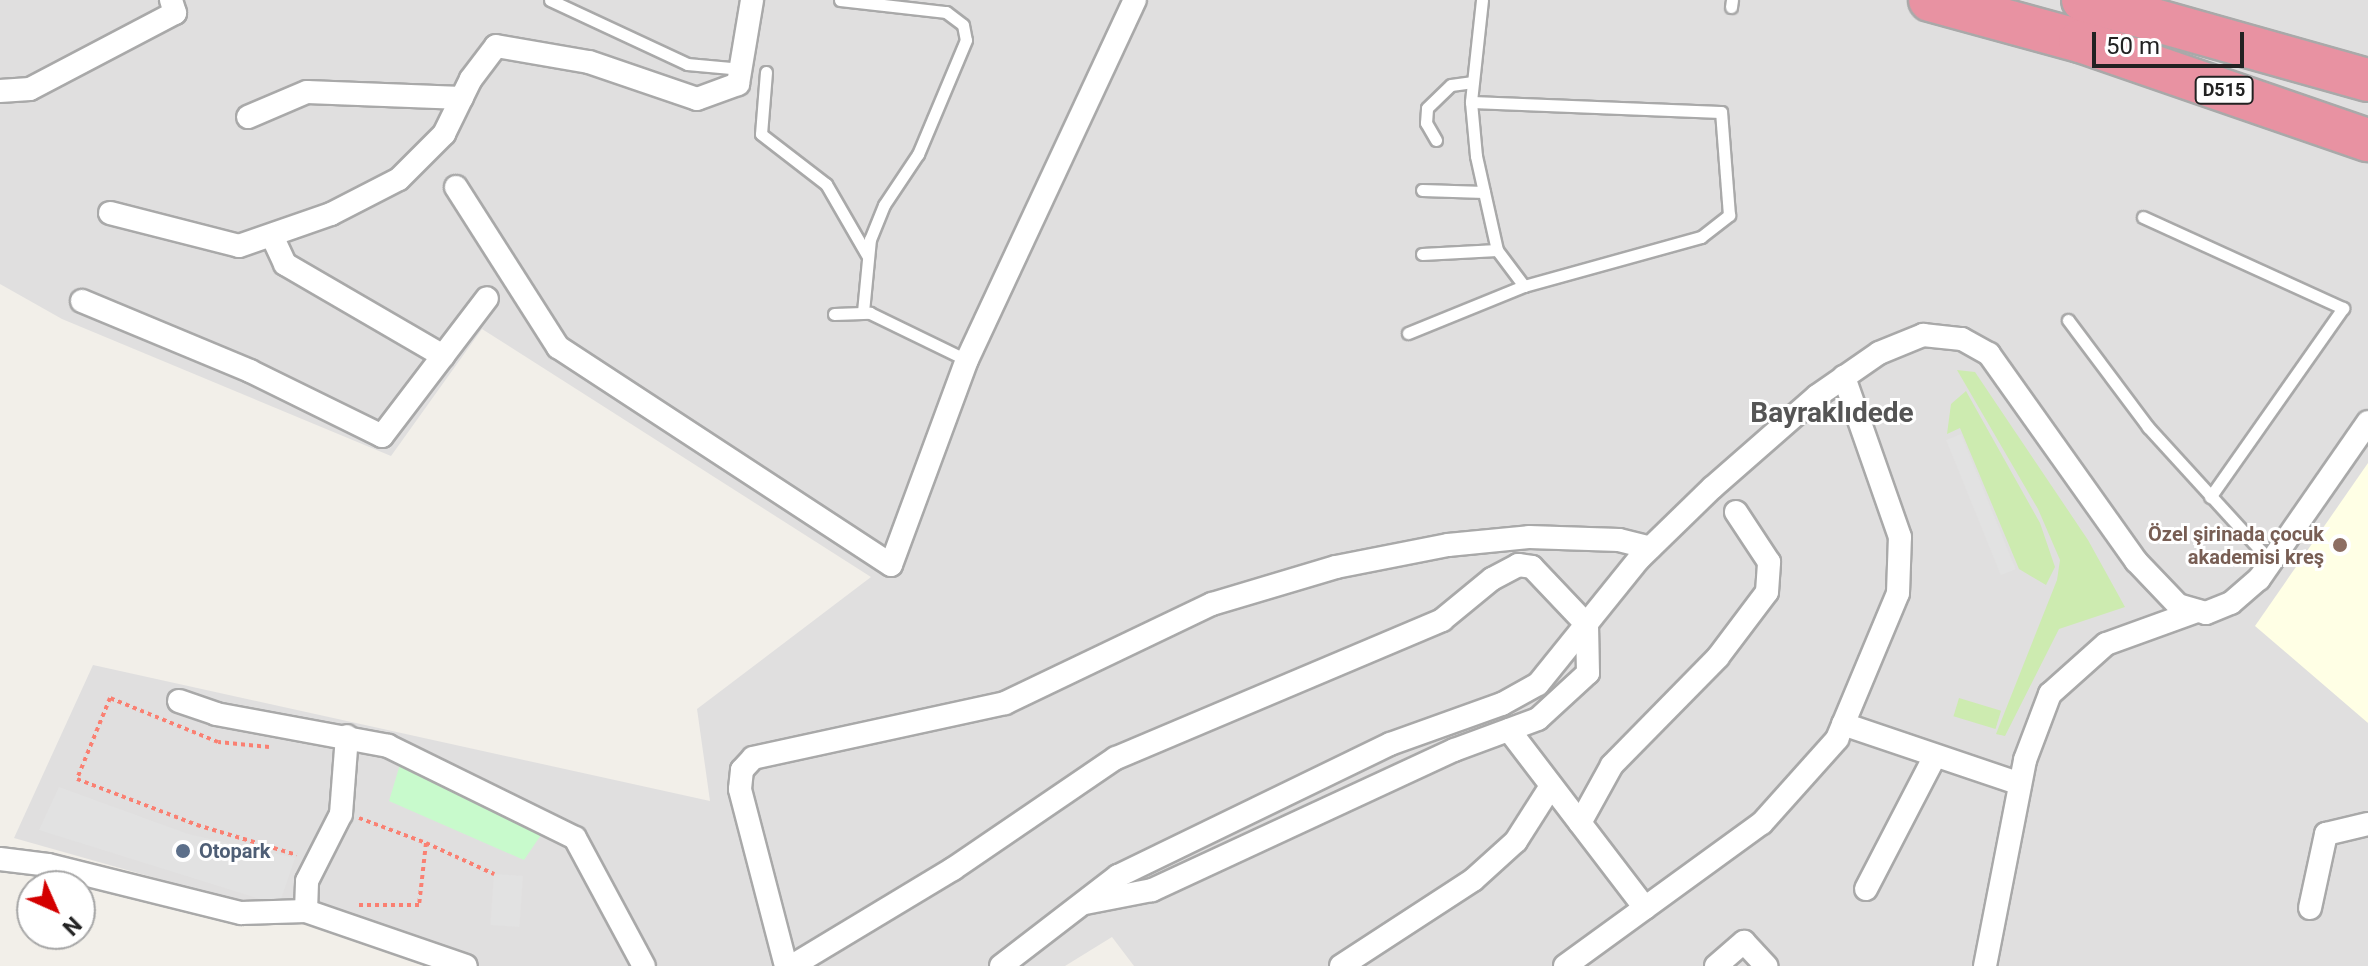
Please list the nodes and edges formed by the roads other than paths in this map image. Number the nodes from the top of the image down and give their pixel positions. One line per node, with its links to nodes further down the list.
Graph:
1 (171, 0): 13 (street)
2 (550, 0): 9 (lane)
3 (752, 0): 9 (street)
4 (840, 0): 27 (lane)
5 (1135, 0): 36 (street)
6 (1482, 0): 12 (lane)
7 (1930, 0): 18 (highway, D515)
8 (2083, 0): 11 (highway, D515)
9 (742, 69): 14 (street)
10 (766, 72): 27 (lane)
11 (2368, 80)
12 (1473, 82): 15 (lane); 17 (lane)
13 (0, 91)
14 (462, 98): 16 (street); 24 (street)
15 (1471, 102): 21 (lane); 28 (lane)
16 (248, 117)
17 (1436, 140)
18 (2368, 140)
19 (456, 187): 36 (street)
20 (1422, 190): 21 (lane)
21 (1484, 192): 25 (lane)
22 (110, 213): 24 (street)
23 (2143, 217): 39 (lane)
24 (273, 238): 35 (street)
25 (1497, 250): 26 (lane); 28 (lane)
26 (1422, 254)
27 (867, 256): 31 (lane)
28 (1524, 286): 34 (lane)
29 (487, 298): 35 (street)
30 (82, 301): 35 (street)
31 (863, 312): 32 (lane); 36 (lane)
32 (834, 314)
33 (2068, 320): 39 (lane)
34 (1408, 333)
35 (443, 356)
36 (967, 360)
37 (1844, 377): 41 (street); 43 (street); 46 (street)
38 (2368, 422): 42 (street)
39 (2210, 497): 42 (lane)
40 (1736, 512): 52 (street)
41 (1650, 548): 44 (street); 62 (street)
42 (2272, 563): 43 (street)
43 (2197, 611): 50 (street)
44 (1587, 625): 47 (street); 56 (street); 63 (street)
45 (179, 701): 48 (street)
46 (1843, 724): 49 (street); 57 (street)
47 (1509, 730): 51 (street); 56 (street)
48 (347, 736): 59 (street); 61 (street)
49 (1935, 756): 50 (street); 55 (street)
50 (2020, 784): 69 (street)
51 (1551, 786): 52 (street); 65 (street)
52 (1580, 823): 57 (street)
53 (2368, 824): 58 (street)
54 (0, 859): 59 (street)
55 (1866, 889)
56 (1076, 904): 64 (street)
57 (1645, 908): 66 (street)
58 (2310, 908)
59 (306, 911): 60 (street)
60 (466, 966)
61 (644, 966)
62 (786, 966)
63 (792, 966)
64 (1001, 966)
65 (1341, 966)
66 (1565, 966)
67 (1716, 966): 68 (street)
68 (1766, 966)
69 (1985, 966)

